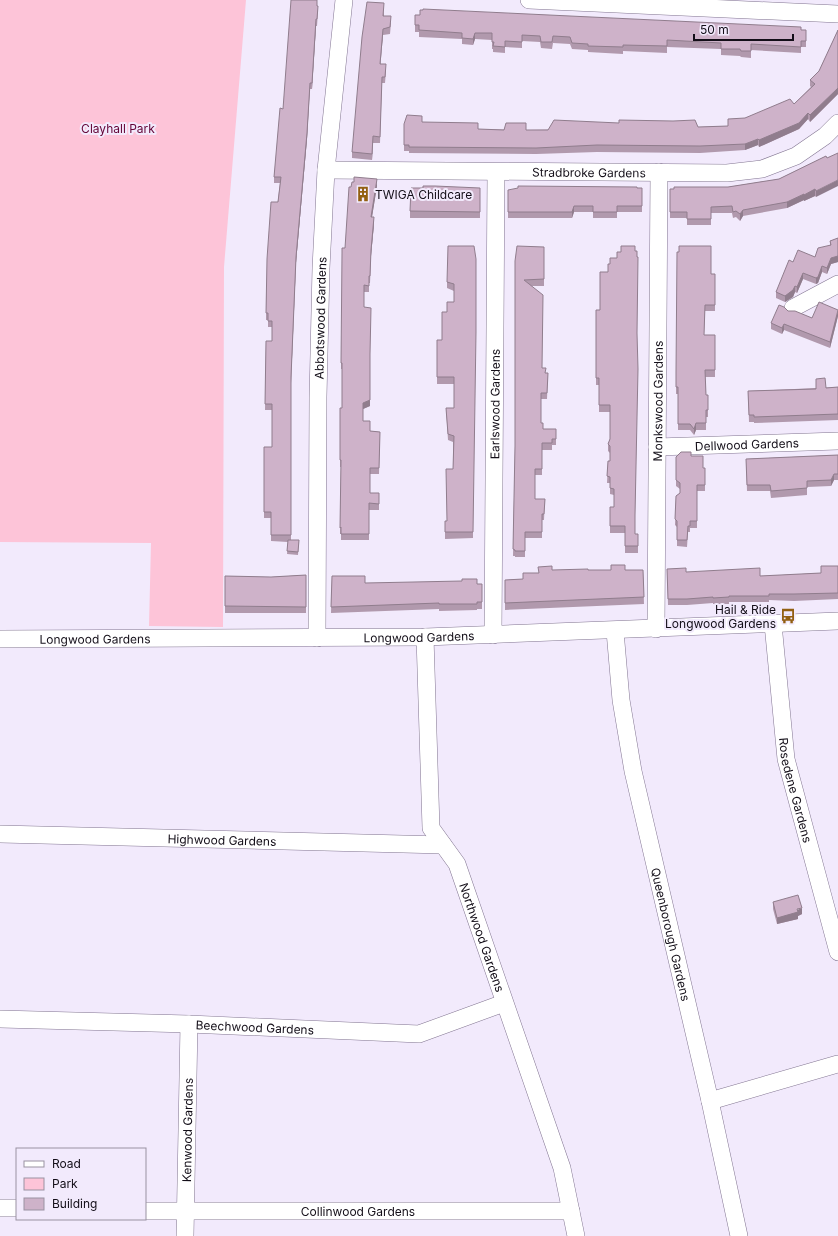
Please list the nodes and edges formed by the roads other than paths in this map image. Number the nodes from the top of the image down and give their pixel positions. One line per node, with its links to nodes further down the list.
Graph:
1 (344, 0): 5 (street, Abbotswood Gardens)
2 (529, 0): 3 (street)
3 (838, 14)
4 (838, 123): 7 (street, Stradbroke Gardens)
5 (326, 170): 6 (street, Stradbroke Gardens); 18 (street, Abbotswood Gardens)
6 (496, 172): 7 (street, Stradbroke Gardens); 16 (street, Earlswood Gardens)
7 (658, 172): 11 (street, Monkswood Gardens)
8 (838, 284): 9 (street)
9 (793, 308)
10 (838, 441): 11 (street, Dellwood Gardens)
11 (657, 447): 14 (street, Monkswood Gardens)
12 (838, 621): 13 (street, Longwood Gardens)
13 (773, 624): 14 (street, Longwood Gardens); 22 (street, Rosedene Gardens)
14 (656, 629): 15 (street, Longwood Gardens)
15 (615, 631): 16 (street, Longwood Gardens); 27 (street, Queenborough Gardens)
16 (493, 635): 17 (street, Longwood Gardens)
17 (425, 637): 18 (street, Longwood Gardens); 21 (street, Northwood Gardens)
18 (322, 638): 19 (street, Longwood Gardens)
19 (0, 639)
20 (0, 834): 21 (street, Highwood Gardens)
21 (443, 845): 23 (street, Northwood Gardens)
22 (838, 952)
23 (504, 1003): 25 (street, Beechwood Gardens); 31 (street, Northwood Gardens)
24 (0, 1019): 25 (street, Beechwood Gardens)
25 (189, 1024): 32 (street, Kenwood Gardens)
26 (838, 1064): 27 (street)
27 (710, 1101): 35 (street, Queenborough Gardens)
28 (0, 1208): 29 (street)
29 (16, 1208)
30 (146, 1211): 32 (street, Collinwood Gardens)
31 (571, 1211): 32 (street, Collinwood Gardens); 34 (street, Northwood Gardens)
32 (185, 1212): 33 (street, Kenwood Gardens)
33 (185, 1236)
34 (576, 1236)
35 (739, 1236)

